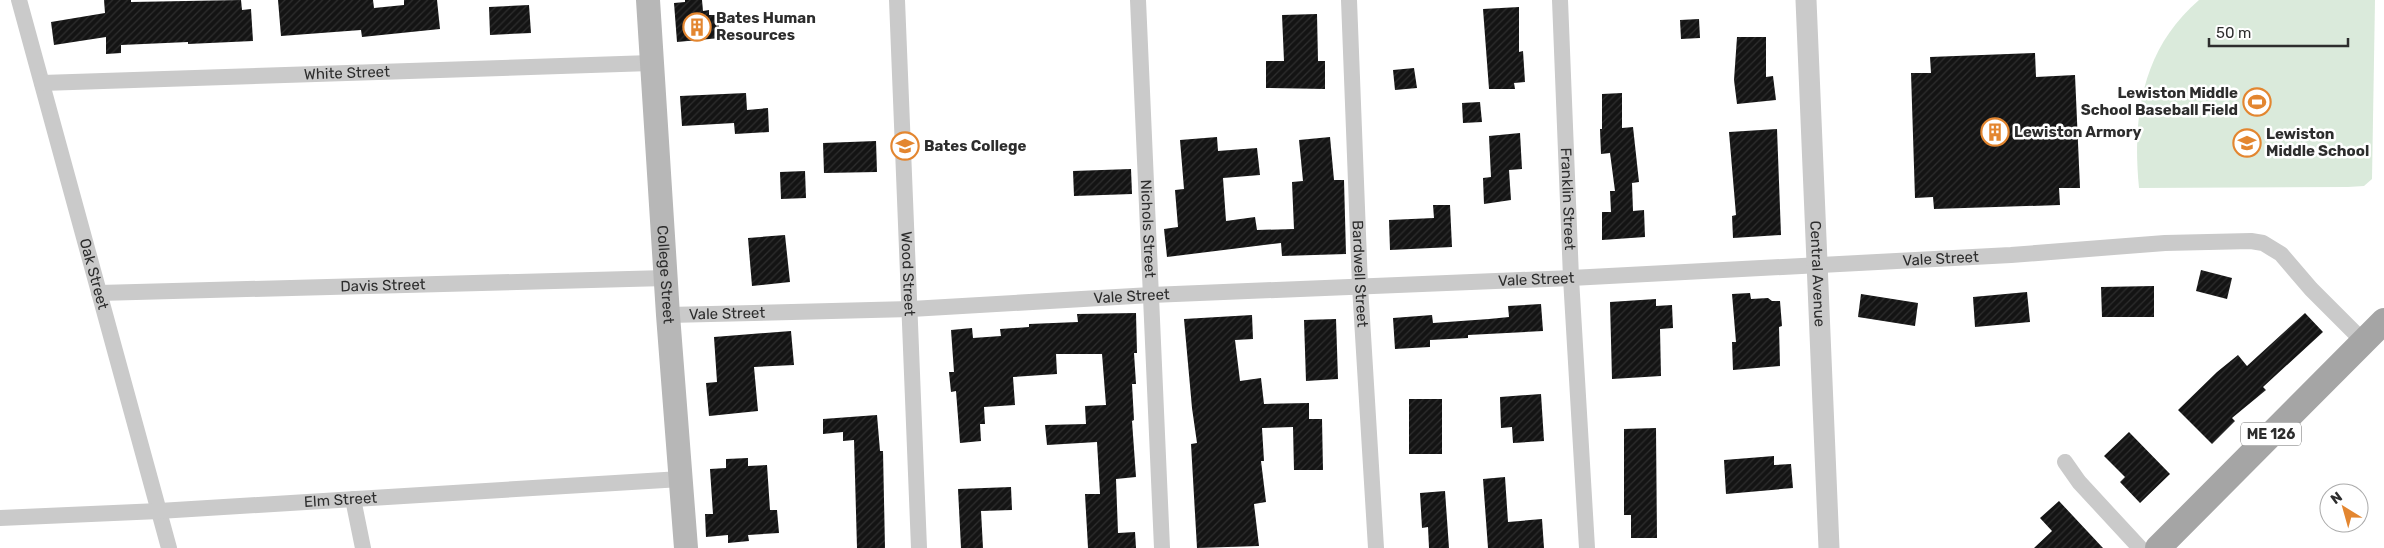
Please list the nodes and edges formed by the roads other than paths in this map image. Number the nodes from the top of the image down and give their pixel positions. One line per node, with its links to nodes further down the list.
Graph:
1 (19, 0): 9 (street, Oak Street)
2 (648, 0): 8 (main road, College Street)
3 (897, 0): 16 (street, Wood Street)
4 (1138, 0): 15 (street, Nichols Street)
5 (1349, 0): 13 (street, Bardwell Street)
6 (1560, 0): 12 (street, Franklin Street)
7 (1806, 0): 10 (street, Central Avenue)
8 (651, 63): 9 (street, White Street); 11 (main road, College Street)
9 (42, 83): 14 (street, Oak Street)
10 (1818, 265): 12 (street, Vale Street); 19 (street, Vale Street); 32 (street, Central Avenue)
11 (666, 278): 14 (street, Davis Street); 17 (main road, College Street)
12 (1571, 278): 13 (street, Vale Street); 31 (street, Franklin Street)
13 (1360, 286): 15 (street, Vale Street); 30 (street, Bardwell Street)
14 (99, 293): 23 (street, Oak Street)
15 (1151, 295): 16 (street, Vale Street); 29 (street, Nichols Street)
16 (910, 309): 17 (street, Vale Street); 28 (street, Wood Street)
17 (668, 316): 21 (main road, College Street)
18 (2384, 321): 19 (main road, ME 126)
19 (2363, 341): 34 (main road, ME 126)
20 (2065, 462): 33 (street)
21 (680, 479): 22 (street, Elm Street); 27 (main road, College Street)
22 (353, 499): 23 (street, Elm Street); 26 (street)
23 (159, 511): 24 (street, Elm Street); 25 (street, Oak Street)
24 (0, 518)
25 (169, 548)
26 (363, 548)
27 (686, 548)
28 (919, 548)
29 (1162, 548)
30 (1376, 548)
31 (1587, 548)
32 (1829, 548)
33 (2140, 548)
34 (2158, 548)

